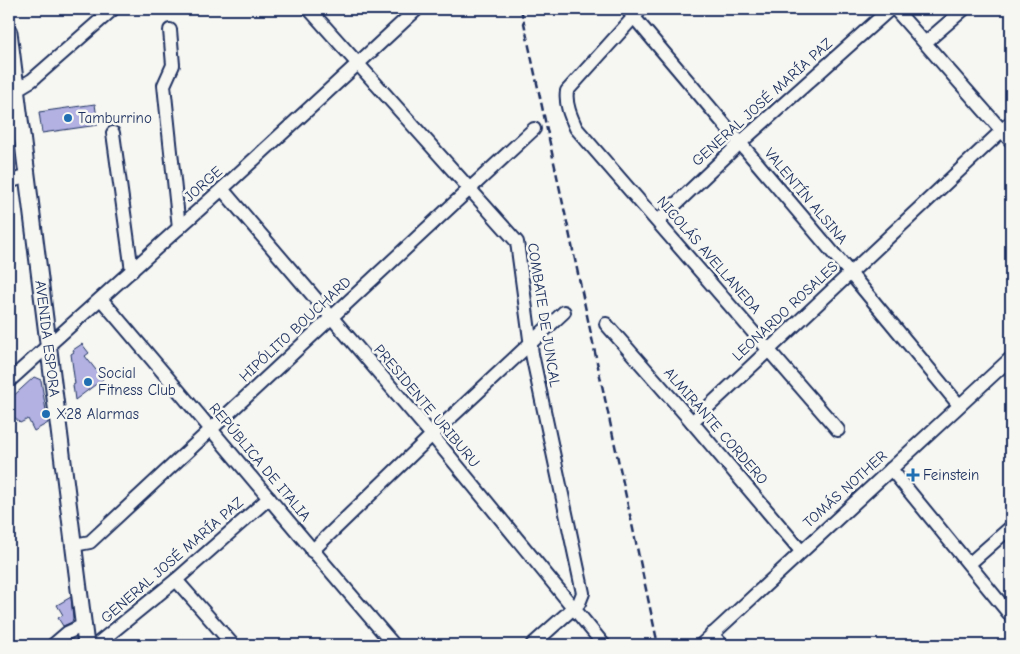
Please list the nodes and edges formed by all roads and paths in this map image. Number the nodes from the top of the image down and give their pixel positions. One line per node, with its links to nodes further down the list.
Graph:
1 (112, 9): 12 (street)
2 (309, 9): 11 (street, COMBATE DE JUNCAL)
3 (417, 9): 11 (street, JORGE)
4 (890, 9): 17 (street, GENERAL JOSÉ MARÍA PAZ)
5 (895, 9): 10 (street)
6 (964, 9): 10 (street)
7 (634, 11): 17 (street, VALENTÍN ALSINA); 22 (street, NICOLÁS AVELLANEDA)
8 (170, 30): 23 (street)
9 (9, 32): 12 (main road, AVENIDA ESPORA)
10 (926, 42): 13 (street)
11 (358, 63): 20 (street, COMBATE DE JUNCAL); 21 (street, JORGE)
12 (17, 89): 18 (main road, AVENIDA ESPORA)
13 (1007, 126): 16 (street); 25 (street, LEONARDO ROSALES)
14 (534, 129): 20 (street, HIPÓLITO BOUCHARD)
15 (113, 133): 24 (street)
16 (1011, 141)
17 (740, 143): 22 (street, GENERAL JOSÉ MARÍA PAZ); 25 (street, VALENTÍN ALSINA)
18 (27, 176): 19 (street); 31 (main road, AVENIDA ESPORA)
19 (9, 182)
20 (469, 188): 28 (street, HIPÓLITO BOUCHARD); 30 (street, COMBATE DE JUNCAL)
21 (222, 189): 23 (street, JORGE); 28 (street, PRESIDENTE URIBURU)
22 (658, 221): 32 (street, NICOLÁS AVELLANEDA)
23 (179, 228): 24 (street, JORGE)
24 (132, 271): 26 (street, JORGE)
25 (850, 273): 32 (street, LEONARDO ROSALES); 35 (street, VALENTÍN ALSINA)
26 (101, 299): 31 (street, JORGE); 37 (street, REPÚBLICA DE ITALIA)
27 (564, 312): 30 (street)
28 (330, 318): 37 (street, HIPÓLITO BOUCHARD); 39 (street, PRESIDENTE URIBURU)
29 (606, 324): 36 (street, ALMIRANTE CORDERO)
30 (531, 343): 39 (street); 48 (street, COMBATE DE JUNCAL)
31 (48, 346): 34 (street, JORGE); 43 (main road, AVENIDA ESPORA)
32 (769, 348): 36 (street, LEONARDO ROSALES); 38 (street, NICOLÁS AVELLANEDA)
33 (1010, 362): 35 (street, TOMÁS NOTHER)
34 (9, 381)
35 (959, 406): 40 (street, TOMÁS NOTHER)
36 (692, 422): 45 (street, ALMIRANTE CORDERO)
37 (212, 430): 41 (street, REPÚBLICA DE ITALIA); 43 (street, HIPÓLITO BOUCHARD)
38 (838, 430)
39 (432, 435): 44 (street); 48 (street, PRESIDENTE URIBURU)
40 (892, 469): 45 (street, TOMÁS NOTHER); 46 (street)
41 (269, 498): 44 (street, REPÚBLICA DE ITALIA); 47 (street, GENERAL JOSÉ MARÍA PAZ)
42 (1011, 527): 46 (street)
43 (74, 545): 50 (main road, AVENIDA ESPORA)
44 (312, 551): 56 (street, REPÚBLICA DE ITALIA)
45 (801, 551): 51 (street, TOMÁS NOTHER)
46 (969, 564): 49 (street)
47 (176, 580): 54 (street, GENERAL JOSÉ MARÍA PAZ); 55 (street)
48 (574, 608): 57 (street); 58 (street, PRESIDENTE URIBURU)
49 (1011, 616)
50 (84, 626): 52 (street); 53 (main road, AVENIDA ESPORA)
51 (712, 634): 59 (street, TOMÁS NOTHER); 60 (street)
52 (52, 645)
53 (86, 645)
54 (96, 645)
55 (233, 645)
56 (394, 645)
57 (532, 645)
58 (604, 645)
59 (701, 645)
60 (722, 645)

